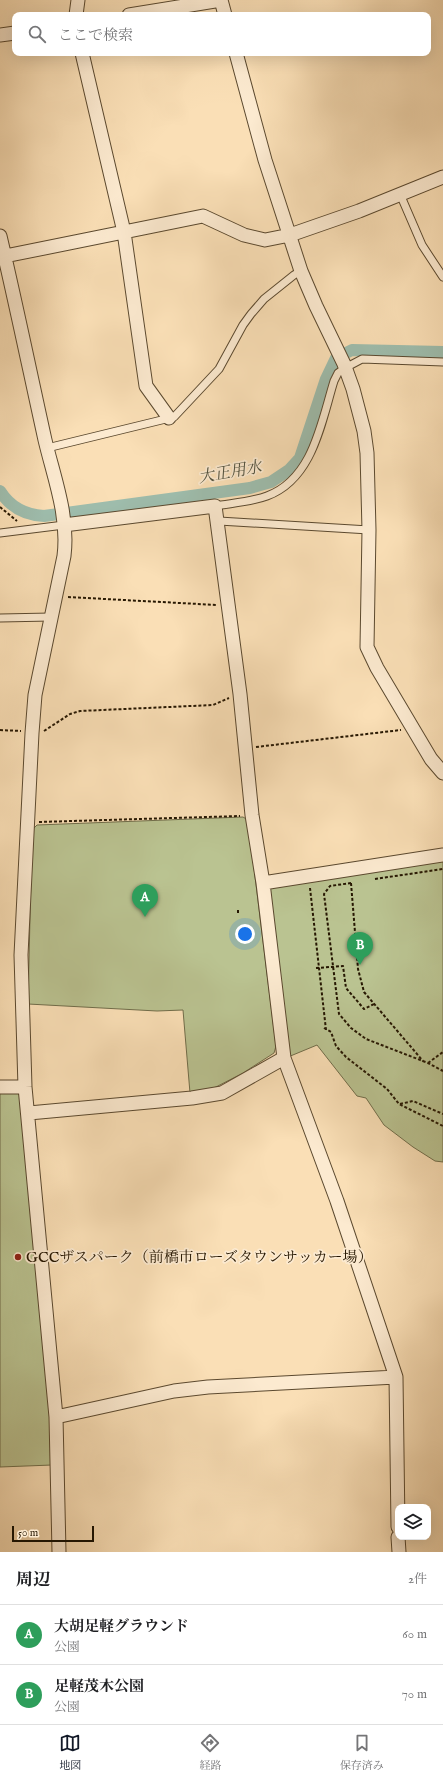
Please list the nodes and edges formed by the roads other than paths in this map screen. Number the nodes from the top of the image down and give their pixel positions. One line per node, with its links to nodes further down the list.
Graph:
1 (78, 0): 2 (street)
2 (76, 12)
3 (147, 12): 4 (street)
4 (224, 12)
5 (12, 33): 6 (street)
6 (0, 35)
7 (83, 56): 11 (street)
8 (237, 56): 12 (street)
9 (443, 177): 10 (street)
10 (400, 194): 12 (street); 16 (lane)
11 (124, 232): 12 (street); 14 (street); 19 (street)
12 (290, 235): 15 (street)
13 (0, 236): 14 (street)
14 (5, 256): 20 (street)
15 (301, 271): 18 (street); 19 (lane)
16 (443, 277)
17 (443, 362): 18 (lane)
18 (344, 366): 21 (lane); 24 (street)
19 (169, 418): 20 (lane)
20 (47, 448): 23 (street)
21 (215, 506): 22 (street); 23 (street)
22 (218, 521): 24 (lane); 30 (street)
23 (64, 523): 25 (lane); 26 (street)
24 (369, 530): 28 (street)
25 (0, 533)
26 (51, 617): 27 (lane); 33 (street)
27 (0, 618)
28 (443, 773)
29 (443, 855): 30 (street)
30 (262, 883): 31 (street)
31 (284, 1058): 34 (street); 35 (street)
32 (0, 1087): 33 (street)
33 (25, 1087): 34 (street)
34 (29, 1113): 36 (street)
35 (396, 1378): 36 (street); 37 (street)
36 (56, 1417): 39 (street)
37 (398, 1504)
38 (398, 1540): 40 (street)
39 (59, 1552)
40 (399, 1552)

